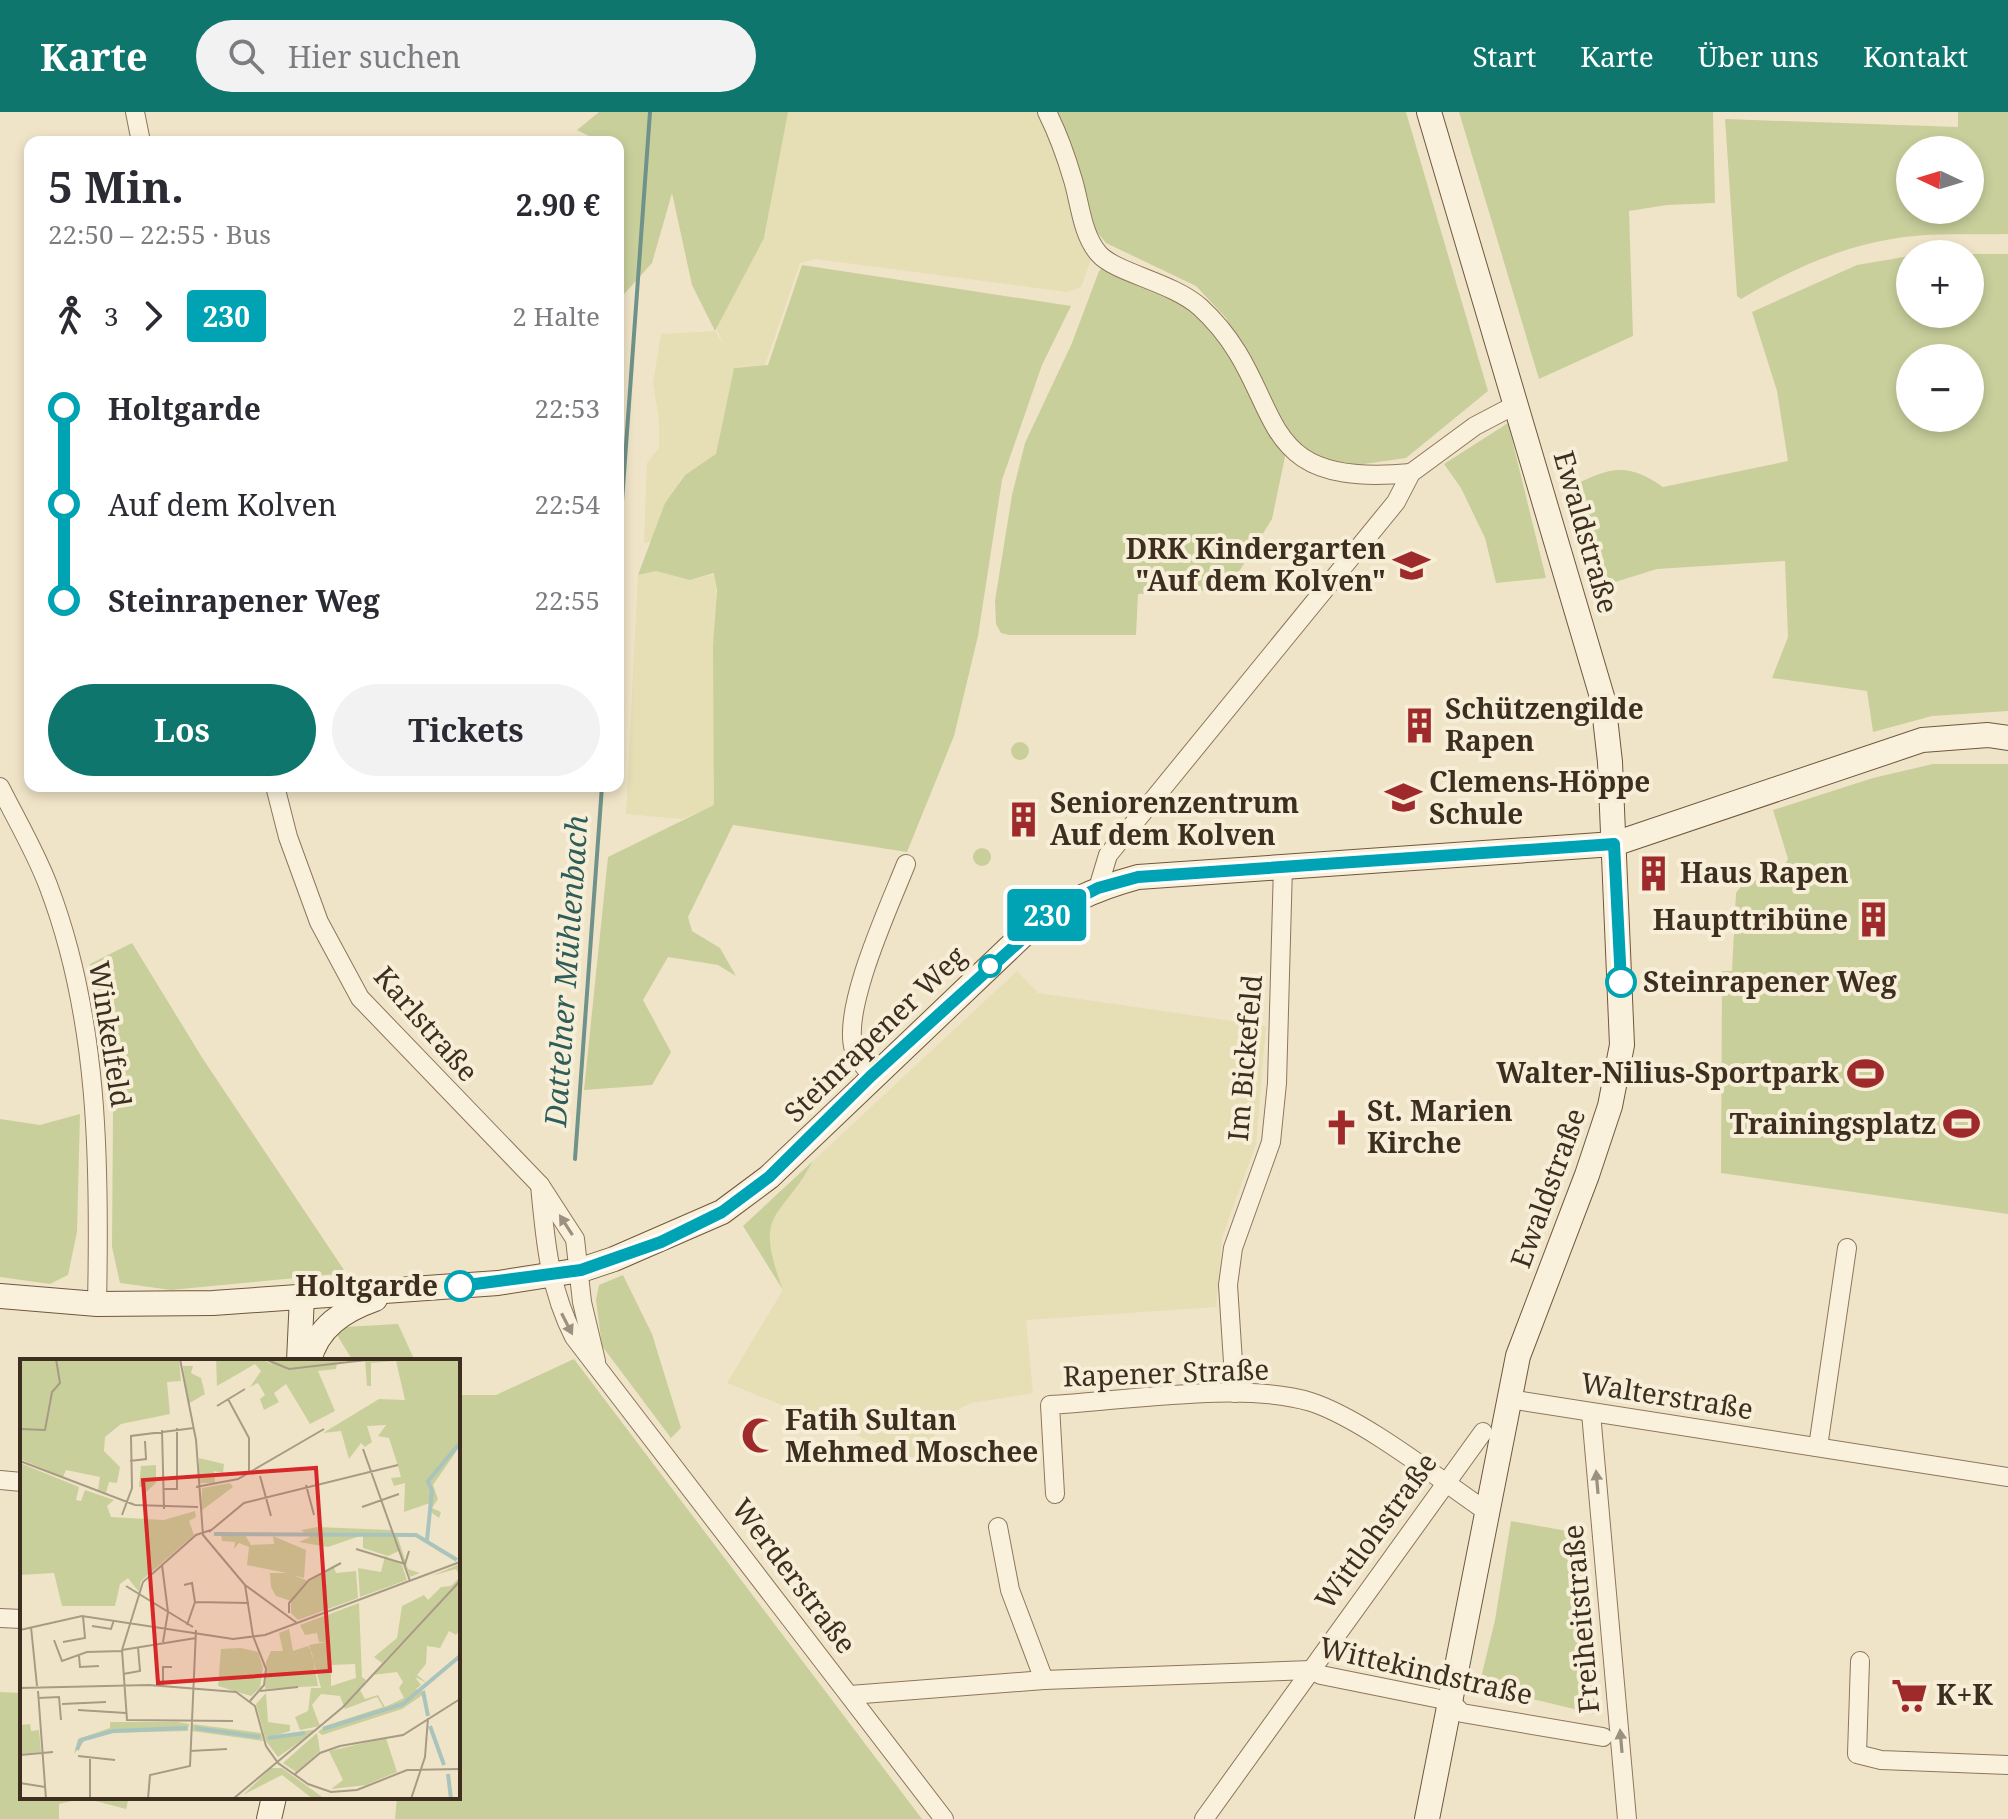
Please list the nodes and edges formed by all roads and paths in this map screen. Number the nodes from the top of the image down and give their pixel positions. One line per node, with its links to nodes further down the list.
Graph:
1 (135, 112): 4 (street)
2 (1047, 112): 6 (street)
3 (1429, 112): 5 (street, Ewaldstraße)
4 (140, 136)
5 (1517, 404): 6 (street); 10 (street, Ewaldstraße)
6 (1411, 473): 13 (street)
7 (2008, 738): 10 (street, Steinrapener Weg)
8 (0, 787): 22 (street, Winkelfeld)
9 (277, 792): 15 (street, Karlstraße)
10 (1614, 844): 12 (street, Steinrapener Weg); 26 (street, Ewaldstraße)
11 (906, 864): 14 (street)
12 (1283, 866): 13 (street, Steinrapener Weg); 25 (street, Im Bickefeld)
13 (1098, 888): 14 (street, Steinrapener Weg)
14 (871, 1076): 17 (street, Steinrapener Weg)
15 (540, 1185): 17 (street, Karlstraße, one-way to 15); 18 (street)
16 (1847, 1248): 29 (street)
17 (581, 1270): 18 (street, Steinrapener Weg); 24 (street, Werderstraße)
18 (550, 1275): 19 (street, Steinrapener Weg); 24 (street, Werderstraße, one-way to 24)
19 (404, 1290): 21 (street, Steinrapener Weg); 23 (street)
20 (0, 1296): 22 (street)
21 (309, 1296): 22 (street); 23 (street)
22 (97, 1304)
23 (307, 1358)
24 (598, 1367): 42 (street, Werderstraße)
25 (1235, 1393): 33 (street, Rapener Straße); 34 (street, Rapener Straße)
26 (1509, 1399): 27 (street, Walterstraße); 35 (street, Ewaldstraße)
27 (1591, 1413): 29 (street, Walterstraße); 51 (street, Freiheitstraße, one-way to 27)
28 (1483, 1432): 33 (street, Wittlohstraße)
29 (1818, 1447): 30 (street, Walterstraße)
30 (2008, 1477)
31 (0, 1480): 32 (street)
32 (20, 1482)
33 (1446, 1484): 35 (street, Rapener Straße); 40 (street, Wittlohstraße)
34 (1055, 1494)
35 (1486, 1511): 43 (street, Ewaldstraße)
36 (998, 1527): 41 (street)
37 (0, 1618): 38 (street)
38 (20, 1619)
39 (1860, 1661): 45 (street)
40 (1311, 1670): 41 (street, Wittekindstraße); 43 (street, Wittekindstraße); 49 (street, Wittlohstraße)
41 (1044, 1680): 42 (street, Wittekindstraße)
42 (850, 1695): 48 (street, Werderstraße)
43 (1450, 1701): 44 (street, Wittekindstraße); 50 (street, Ewaldstraße)
44 (1603, 1737)
45 (2008, 1765)
46 (274, 1799): 47 (street)
47 (269, 1819)
48 (944, 1819)
49 (1204, 1819)
50 (1427, 1819)
51 (1627, 1819)

